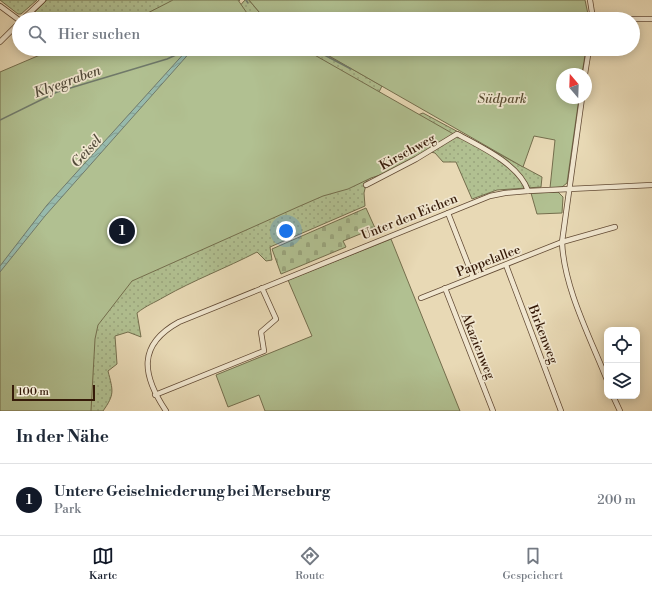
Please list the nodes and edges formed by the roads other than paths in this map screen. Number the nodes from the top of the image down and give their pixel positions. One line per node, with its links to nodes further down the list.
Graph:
1 (43, 0): 4 (street)
2 (590, 0): 5 (street)
3 (0, 6): 6 (street)
4 (30, 12)
5 (592, 12)
6 (12, 16)
7 (640, 18): 8 (street)
8 (652, 18)
9 (12, 29): 10 (street)
10 (0, 42)
11 (588, 56): 12 (street)
12 (586, 68)
13 (581, 104): 16 (street)
14 (366, 185): 17 (street, Kirschweg)
15 (652, 185): 16 (street, Unter den Eichen)
16 (570, 188): 17 (street, Unter den Eichen); 20 (street)
17 (528, 191): 18 (street, Unter den Eichen)
18 (448, 213): 22 (street); 23 (street, Unter den Eichen)
19 (615, 227): 20 (street, Pappelallee)
20 (562, 242): 21 (street, Pappelallee); 26 (street)
21 (506, 265): 22 (street, Pappelallee); 31 (street, Birkenweg)
22 (473, 277): 24 (street, Pappelallee)
23 (262, 288): 27 (street, Unter den Eichen); 27 (street)
24 (445, 288): 25 (street, Pappelallee); 30 (street, Akazienweg)
25 (421, 298)
26 (604, 372)
27 (155, 395): 29 (street, Unter den Eichen)
28 (614, 399): 32 (street)
29 (166, 411)
30 (494, 411)
31 (561, 411)
32 (620, 411)

